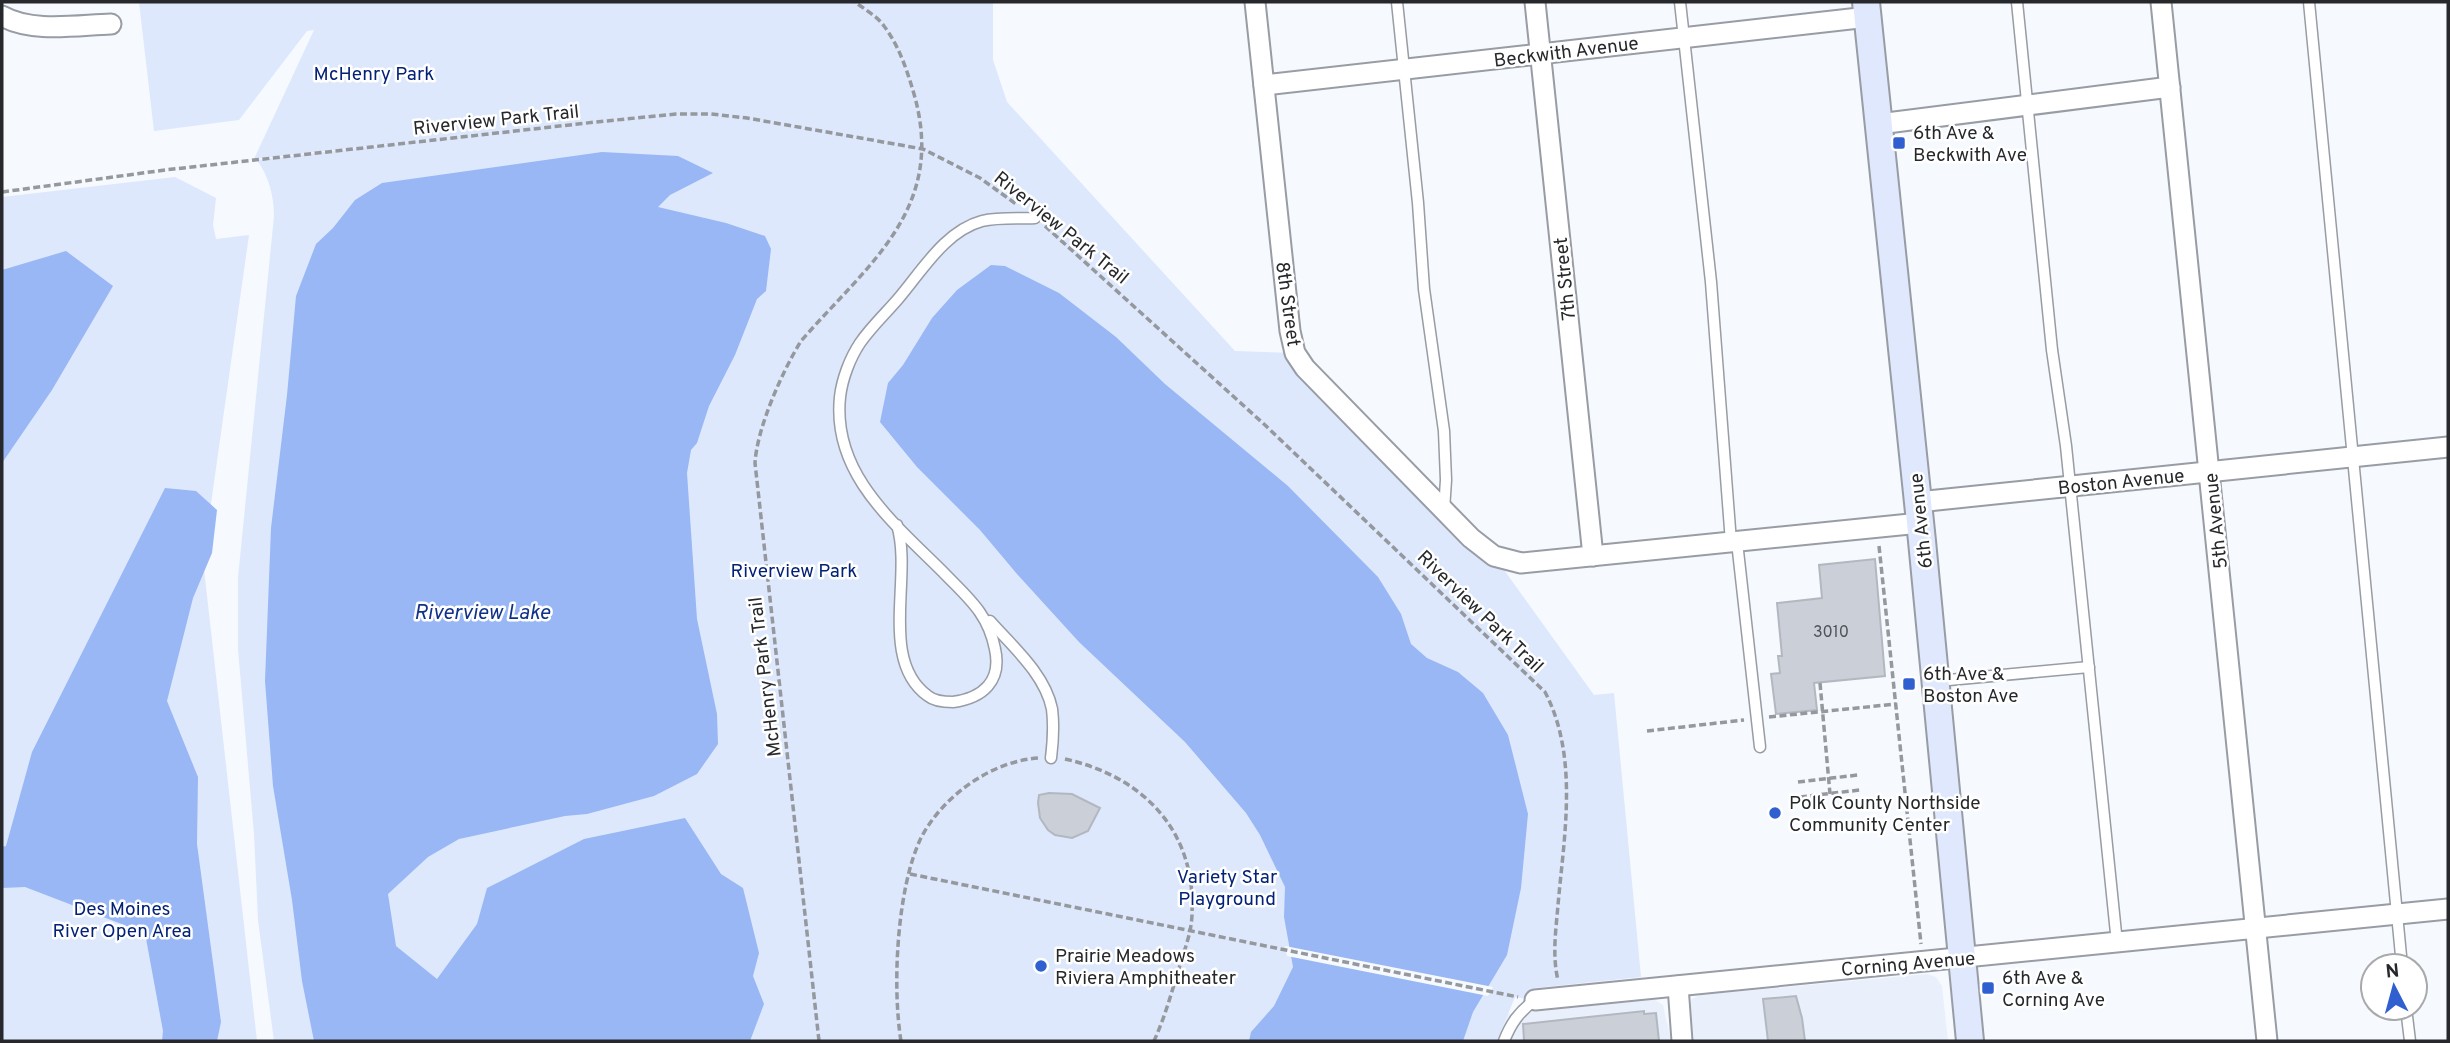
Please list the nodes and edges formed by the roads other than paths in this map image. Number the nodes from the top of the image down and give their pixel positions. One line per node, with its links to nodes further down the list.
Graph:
1 (1255, 2): 14 (street, 8th Street)
2 (1397, 2): 13 (lane)
3 (1535, 2): 12 (street, 7th Street)
4 (1680, 2): 11 (lane)
5 (2018, 2): 16 (lane)
6 (2161, 2): 15 (street, 5th Avenue)
7 (2309, 2): 20 (lane)
8 (1867, 9): 11 (street, Beckwith Avenue); 17 (main road, 6th Avenue)
9 (2, 16): 10 (street)
10 (111, 24)
11 (1684, 38): 12 (street, Beckwith Avenue); 27 (lane)
12 (1541, 54): 13 (street, Beckwith Avenue); 28 (street, 7th Street)
13 (1404, 69): 14 (street, Beckwith Avenue); 23 (lane)
14 (1264, 85): 23 (street, 8th Street)
15 (2170, 87): 16 (street); 21 (street, 5th Avenue)
16 (2029, 105): 17 (street); 22 (lane)
17 (1879, 124): 24 (main road, 6th Avenue)
18 (1035, 218): 25 (lane)
19 (2448, 447): 20 (street, Boston Avenue)
20 (2352, 457): 21 (street, Boston Avenue); 35 (lane)
21 (2210, 472): 22 (street, Boston Avenue); 36 (street, 5th Avenue)
22 (2070, 486): 24 (street, Boston Avenue); 30 (lane)
23 (1444, 510): 26 (street, 8th Street)
24 (1919, 513): 27 (street, Boston Avenue); 31 (main road, 6th Avenue)
25 (897, 525): 29 (lane); 29 (lane)
26 (1471, 538): 28 (street, Boston Avenue)
27 (1734, 542): 28 (street, Boston Avenue); 32 (lane)
28 (1593, 556)
29 (982, 613): 33 (lane)
30 (2089, 667): 31 (lane); 37 (lane)
31 (1934, 681): 39 (main road, 6th Avenue)
32 (1760, 747)
33 (1051, 758)
34 (2448, 909): 35 (street, Corning Avenue)
35 (2396, 914): 36 (street, Corning Avenue); 38 (lane)
36 (2256, 929): 37 (street, Corning Avenue); 46 (street, 5th Avenue)
37 (2117, 943): 39 (street, Corning Avenue)
38 (2400, 952)
39 (1962, 957): 40 (street, Corning Avenue); 45 (main road, 6th Avenue)
40 (1678, 986): 41 (street, Corning Avenue); 44 (street)
41 (1535, 1000): 43 (lane)
42 (2408, 1022): 47 (lane)
43 (1504, 1041)
44 (1682, 1041)
45 (1970, 1041)
46 (2267, 1041)
47 (2410, 1041)

